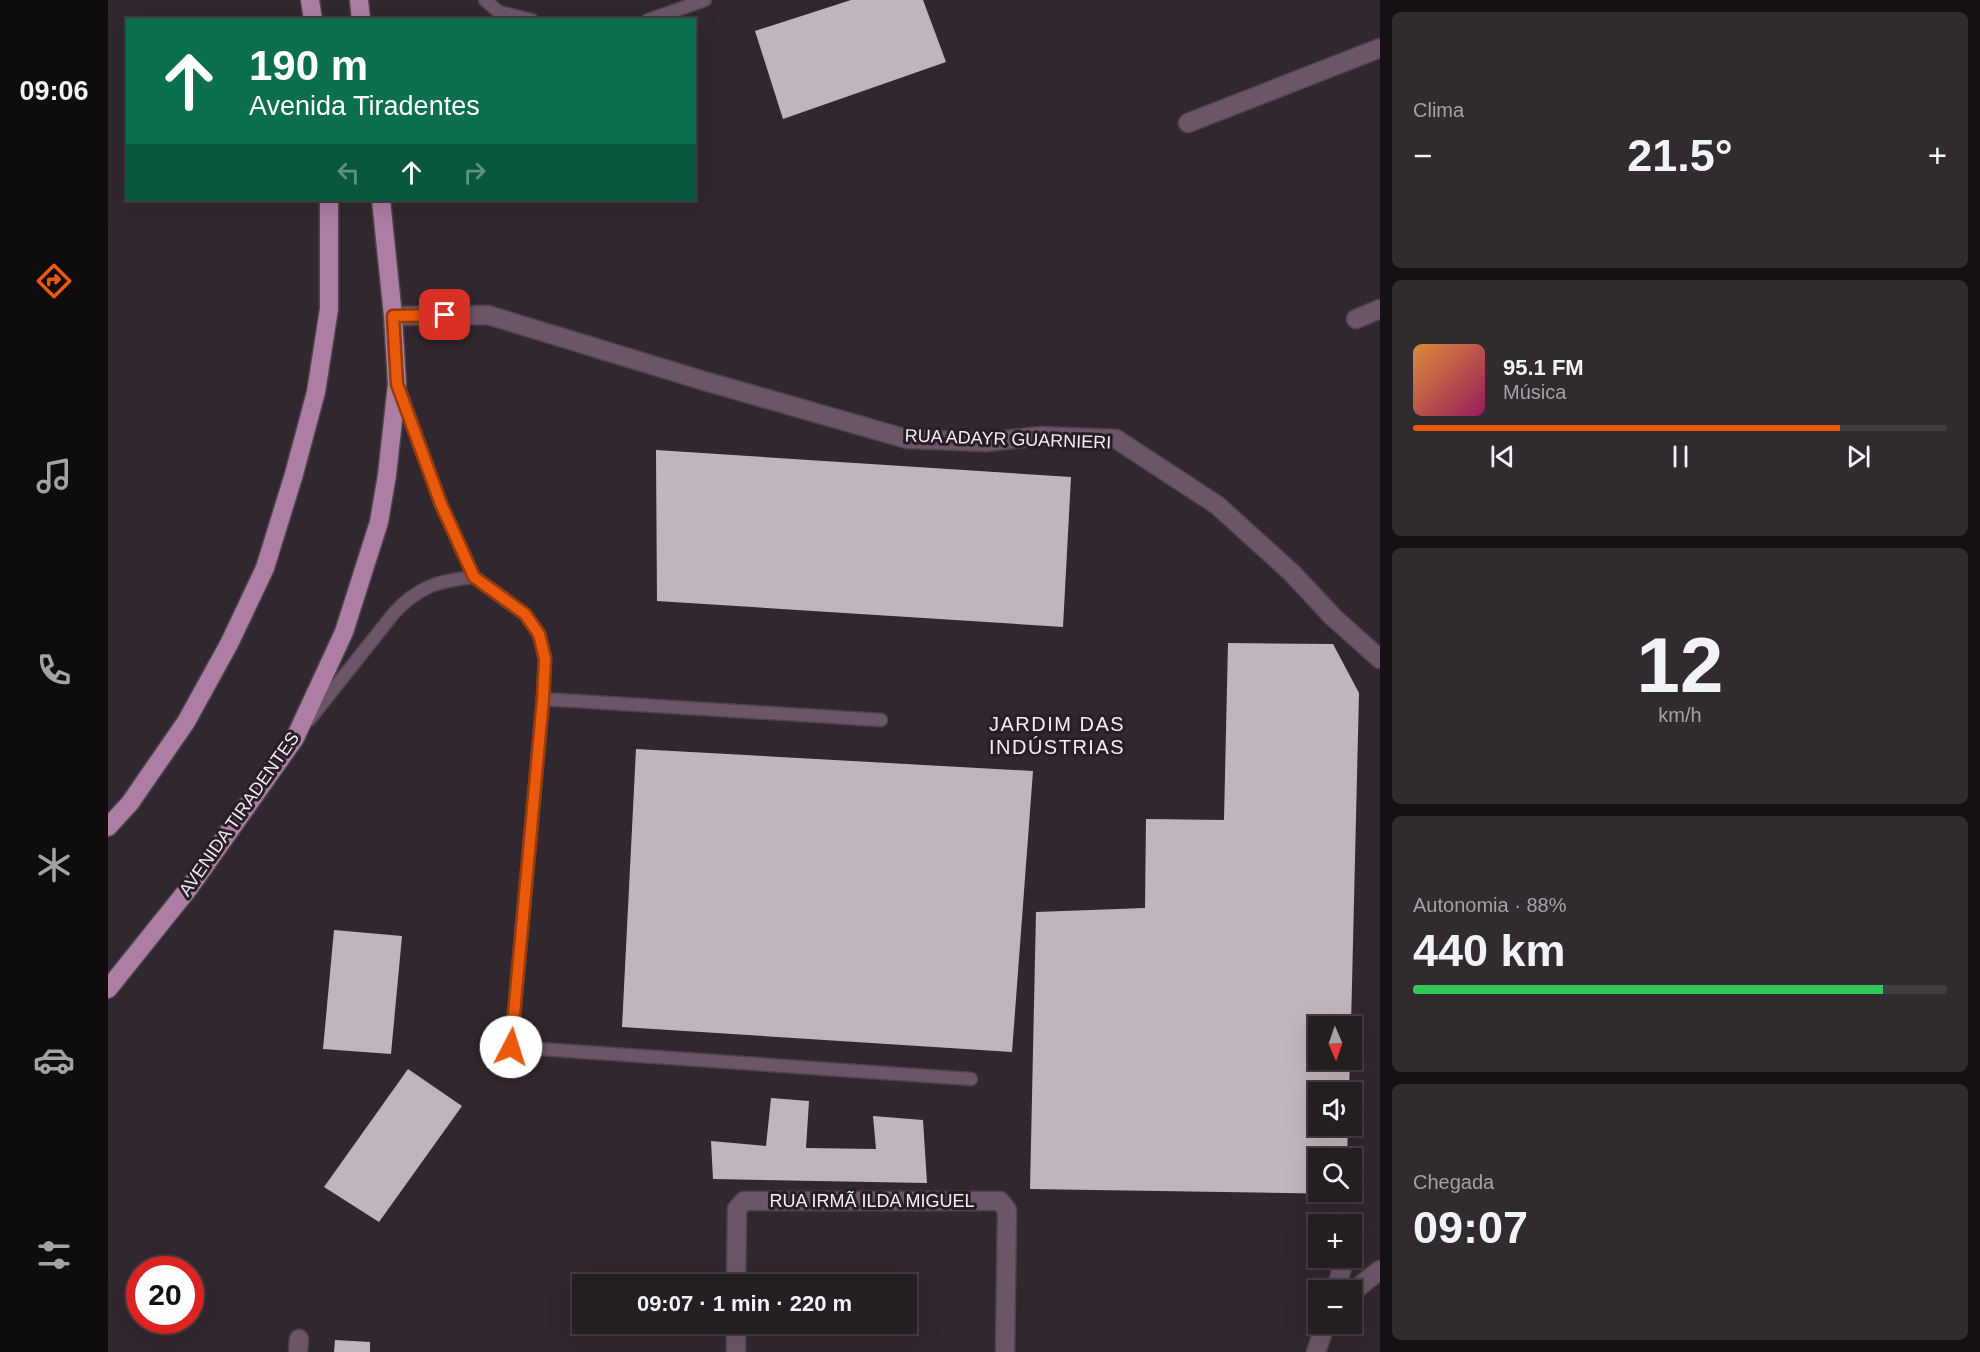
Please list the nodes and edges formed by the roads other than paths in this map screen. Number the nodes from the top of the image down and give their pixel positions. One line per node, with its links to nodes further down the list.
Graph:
1 (310, 0): 5 (main road)
2 (359, 0): 6 (main road)
3 (485, 0): 7 (lane)
4 (705, 0): 8 (lane)
5 (312, 18)
6 (361, 18)
7 (524, 18)
8 (654, 18)
9 (1380, 48): 10 (street)
10 (1188, 123)
11 (381, 201): 14 (main road, AVENIDA TIRADENTES)
12 (329, 206): 22 (main road)
13 (1380, 309): 15 (street)
14 (393, 316): 16 (main road, AVENIDA TIRADENTES); 18 (street, RUA ADAYR GUARNIERI)
15 (1356, 319)
16 (397, 384): 17 (lane); 21 (main road, AVENIDA TIRADENTES)
17 (474, 577): 19 (lane); 21 (lane)
18 (1380, 659)
19 (543, 699): 20 (lane); 24 (lane)
20 (881, 720)
21 (295, 738): 23 (main road, AVENIDA TIRADENTES)
22 (108, 827)
23 (108, 989)
24 (971, 1079)
25 (1380, 1270): 27 (street)
26 (736, 1274): 31 (street, RUA IRMÃ ILDA MIGUEL)
27 (1362, 1284)
28 (736, 1334): 30 (street)
29 (1322, 1334): 32 (street)
30 (736, 1352)
31 (1005, 1352)
32 (1316, 1352)

